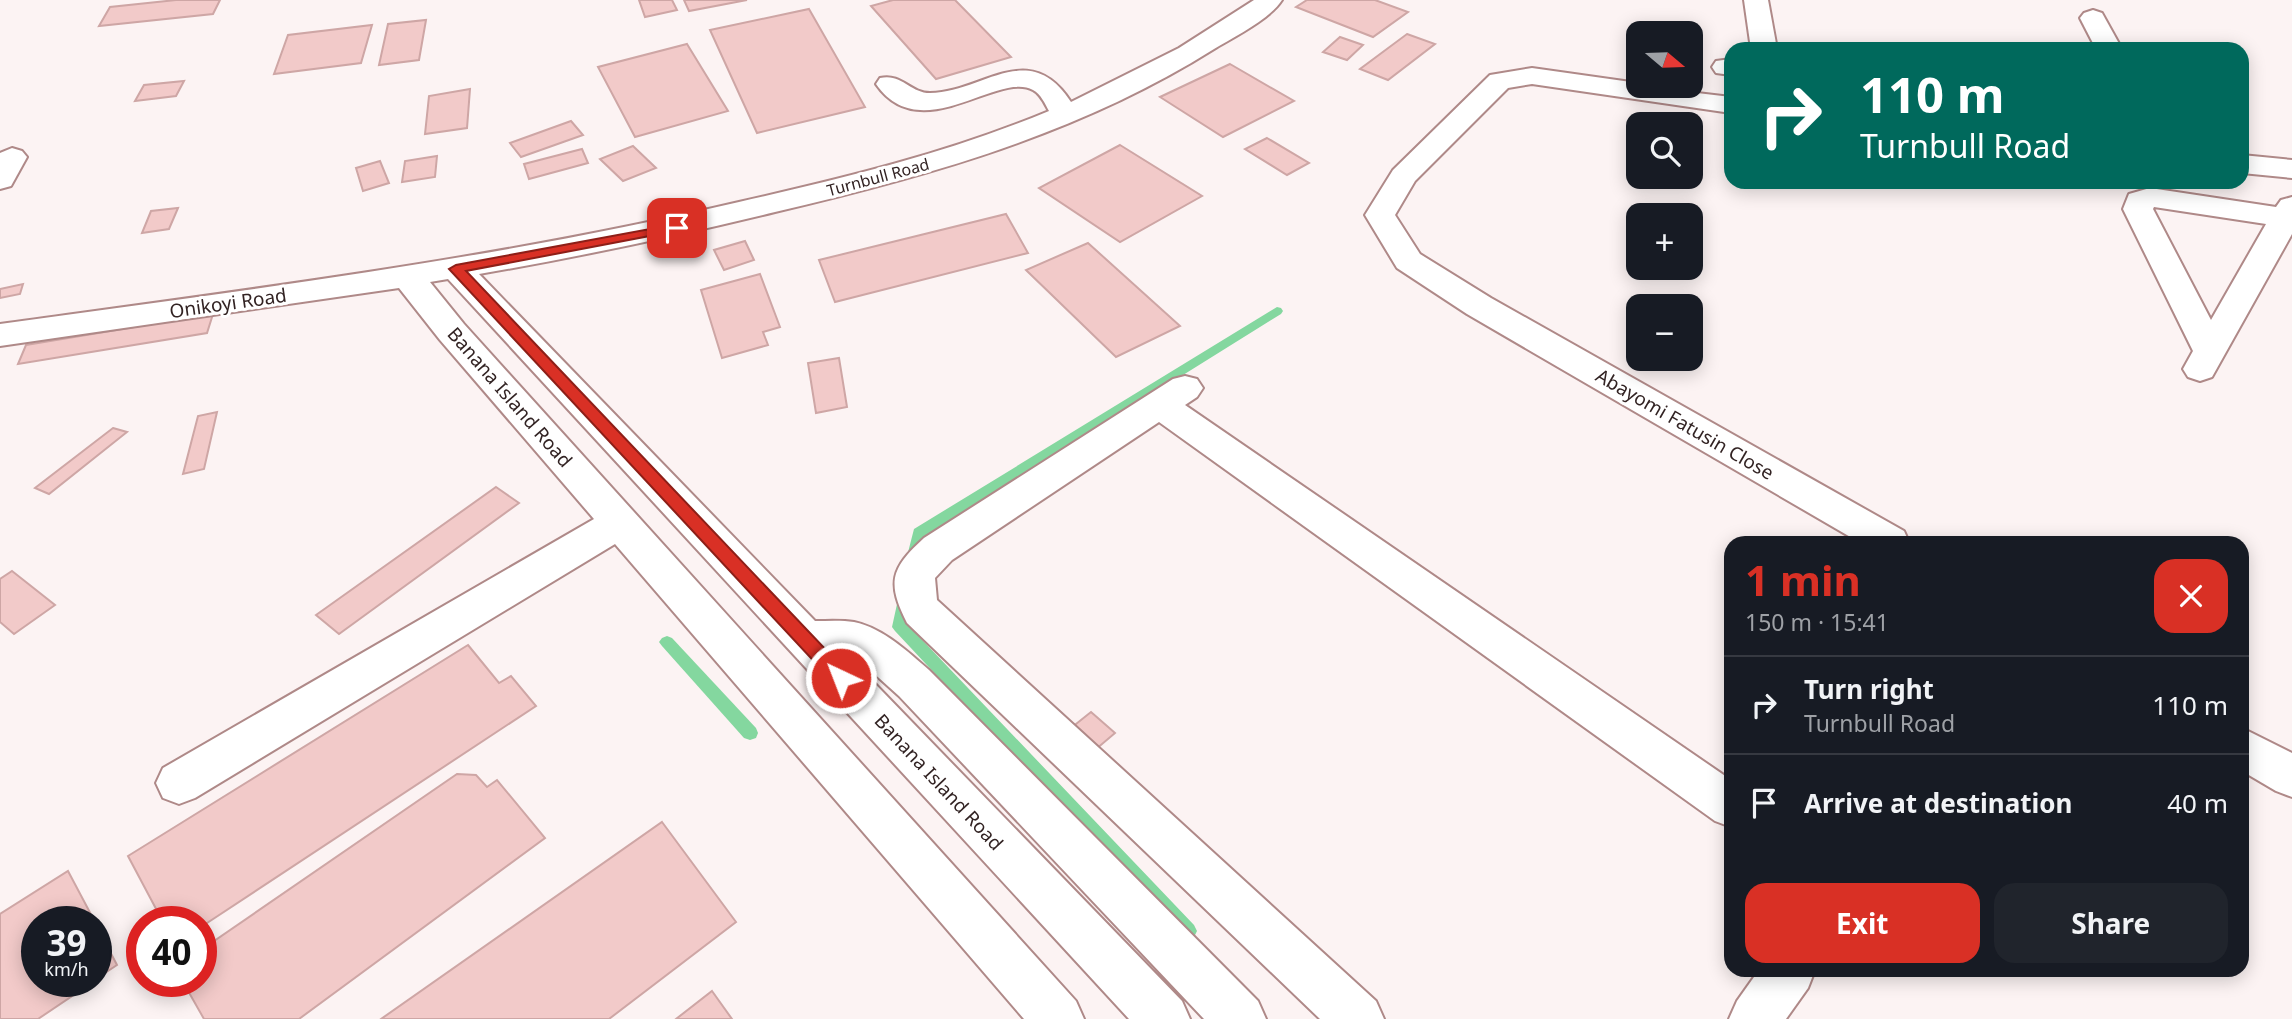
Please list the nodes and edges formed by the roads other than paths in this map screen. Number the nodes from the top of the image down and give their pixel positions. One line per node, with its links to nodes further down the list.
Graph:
1 (1270, 0): 8 (street, Turnbull Road)
2 (1756, 0): 4 (street)
3 (2093, 19): 5 (street)
4 (1763, 42)
5 (2105, 42)
6 (890, 84): 8 (street)
7 (1724, 104): 16 (street, Abayomi Fatusin Close)
8 (1065, 115): 12 (street, Turnbull Road)
9 (2249, 165): 10 (street)
10 (2286, 168): 11 (street)
11 (2290, 210): 11 (street)
12 (456, 269): 13 (street, Onikoyi Road); 17 (street, Banana Island Road)
13 (408, 277): 14 (street, Onikoyi Road); 15 (street, Banana Island Road)
14 (0, 335)
15 (620, 522): 20 (street); 23 (street, Banana Island Road)
16 (1880, 536)
17 (803, 638): 24 (street, Banana Island Road); 25 (street)
18 (2249, 752): 19 (street)
19 (2292, 777)
20 (179, 783)
21 (1724, 801): 26 (street)
22 (1785, 977): 27 (street)
23 (1058, 1019)
24 (1164, 1019)
25 (1240, 1019)
26 (1359, 1019)
27 (1755, 1019)

